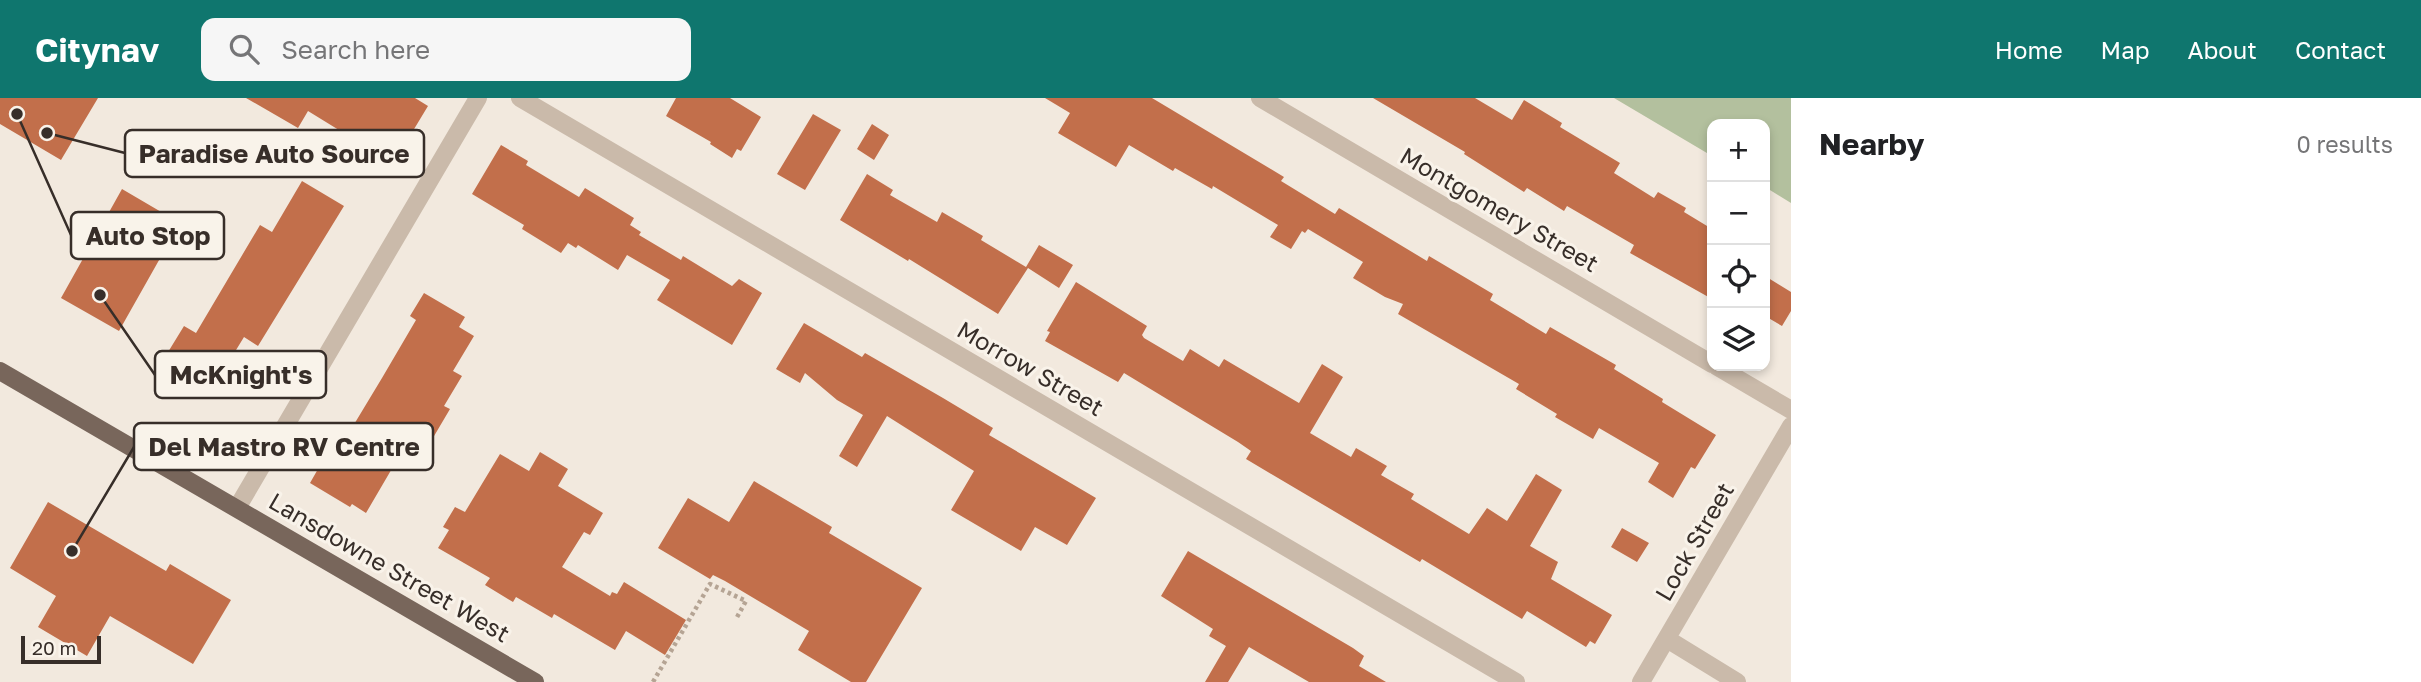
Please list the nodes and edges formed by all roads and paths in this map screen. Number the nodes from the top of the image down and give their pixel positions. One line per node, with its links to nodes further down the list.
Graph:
1 (478, 98): 9 (street)
2 (520, 98): 14 (street, Morrow Street)
3 (1260, 98): 4 (street, Montgomery Street)
4 (1707, 361)
5 (0, 370): 9 (main road, Lansdowne Street West)
6 (1724, 371): 7 (street, Montgomery Street)
7 (1791, 410)
8 (1791, 426): 11 (street, Lock Street)
9 (237, 508): 12 (main road, Lansdowne Street West)
10 (736, 619): 13 (path)
11 (1667, 639): 15 (street, Lock Street); 16 (street)
12 (535, 682)
13 (653, 682)
14 (1516, 682)
15 (1640, 682)
16 (1737, 682)

